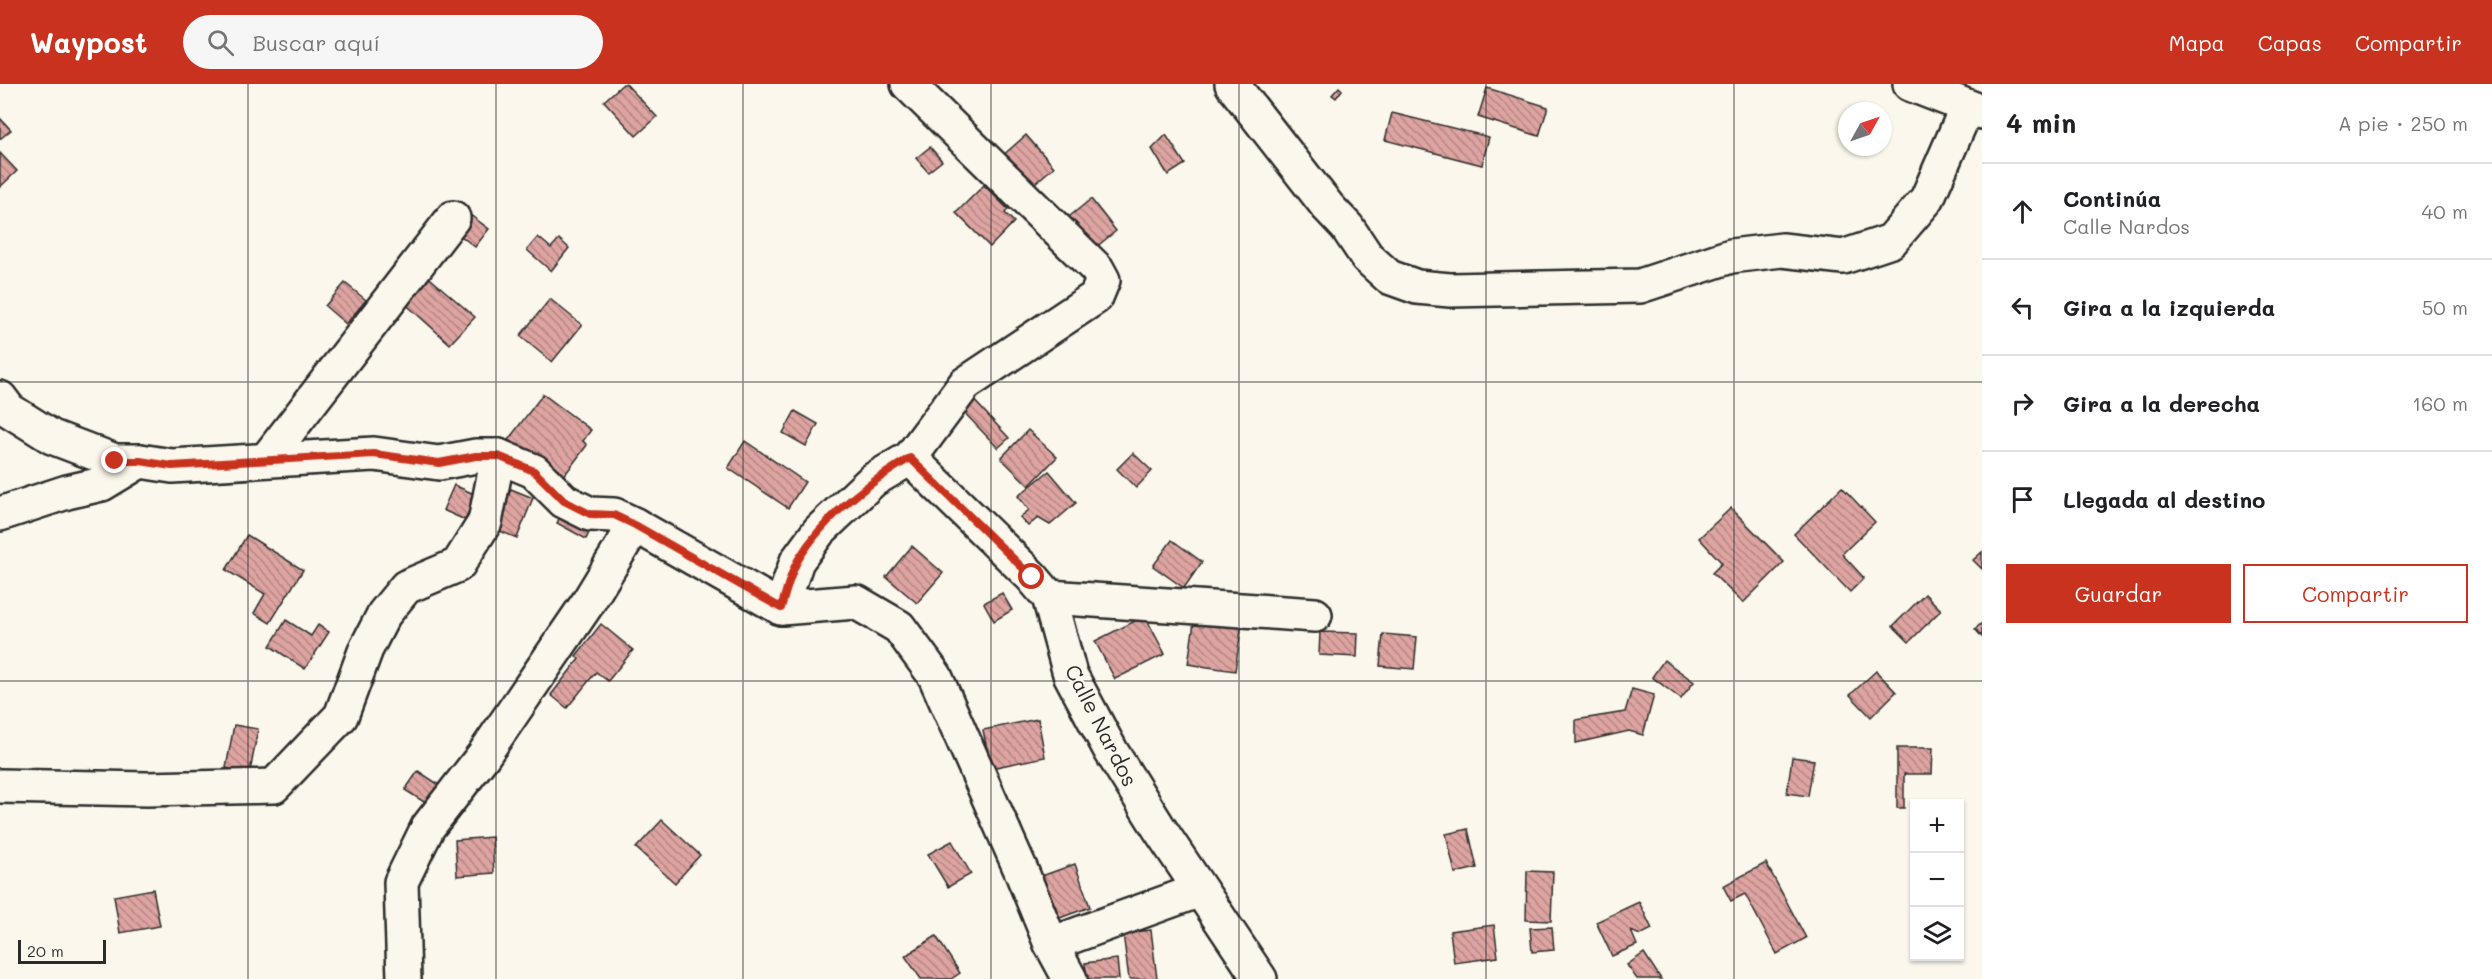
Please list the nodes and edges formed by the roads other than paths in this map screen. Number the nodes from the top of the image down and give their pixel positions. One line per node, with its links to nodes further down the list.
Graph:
1 (908, 84): 8 (street)
2 (1232, 84): 4 (street)
3 (1910, 84): 4 (street)
4 (1974, 110)
5 (453, 219): 9 (street)
6 (0, 398): 10 (street)
7 (498, 456): 9 (street); 12 (street); 16 (street)
8 (910, 458): 13 (street, Calle Nardos); 14 (street)
9 (266, 460): 10 (street)
10 (140, 461): 11 (street)
11 (0, 514)
12 (635, 525): 14 (street); 19 (street)
13 (1049, 597): 15 (street); 17 (street, Calle Nardos)
14 (781, 608): 18 (street)
15 (1315, 615)
16 (0, 786)
17 (1200, 890): 18 (street); 21 (street, Calle Nardos)
18 (1051, 944): 20 (street)
19 (404, 979)
20 (1070, 979)
21 (1260, 979)

